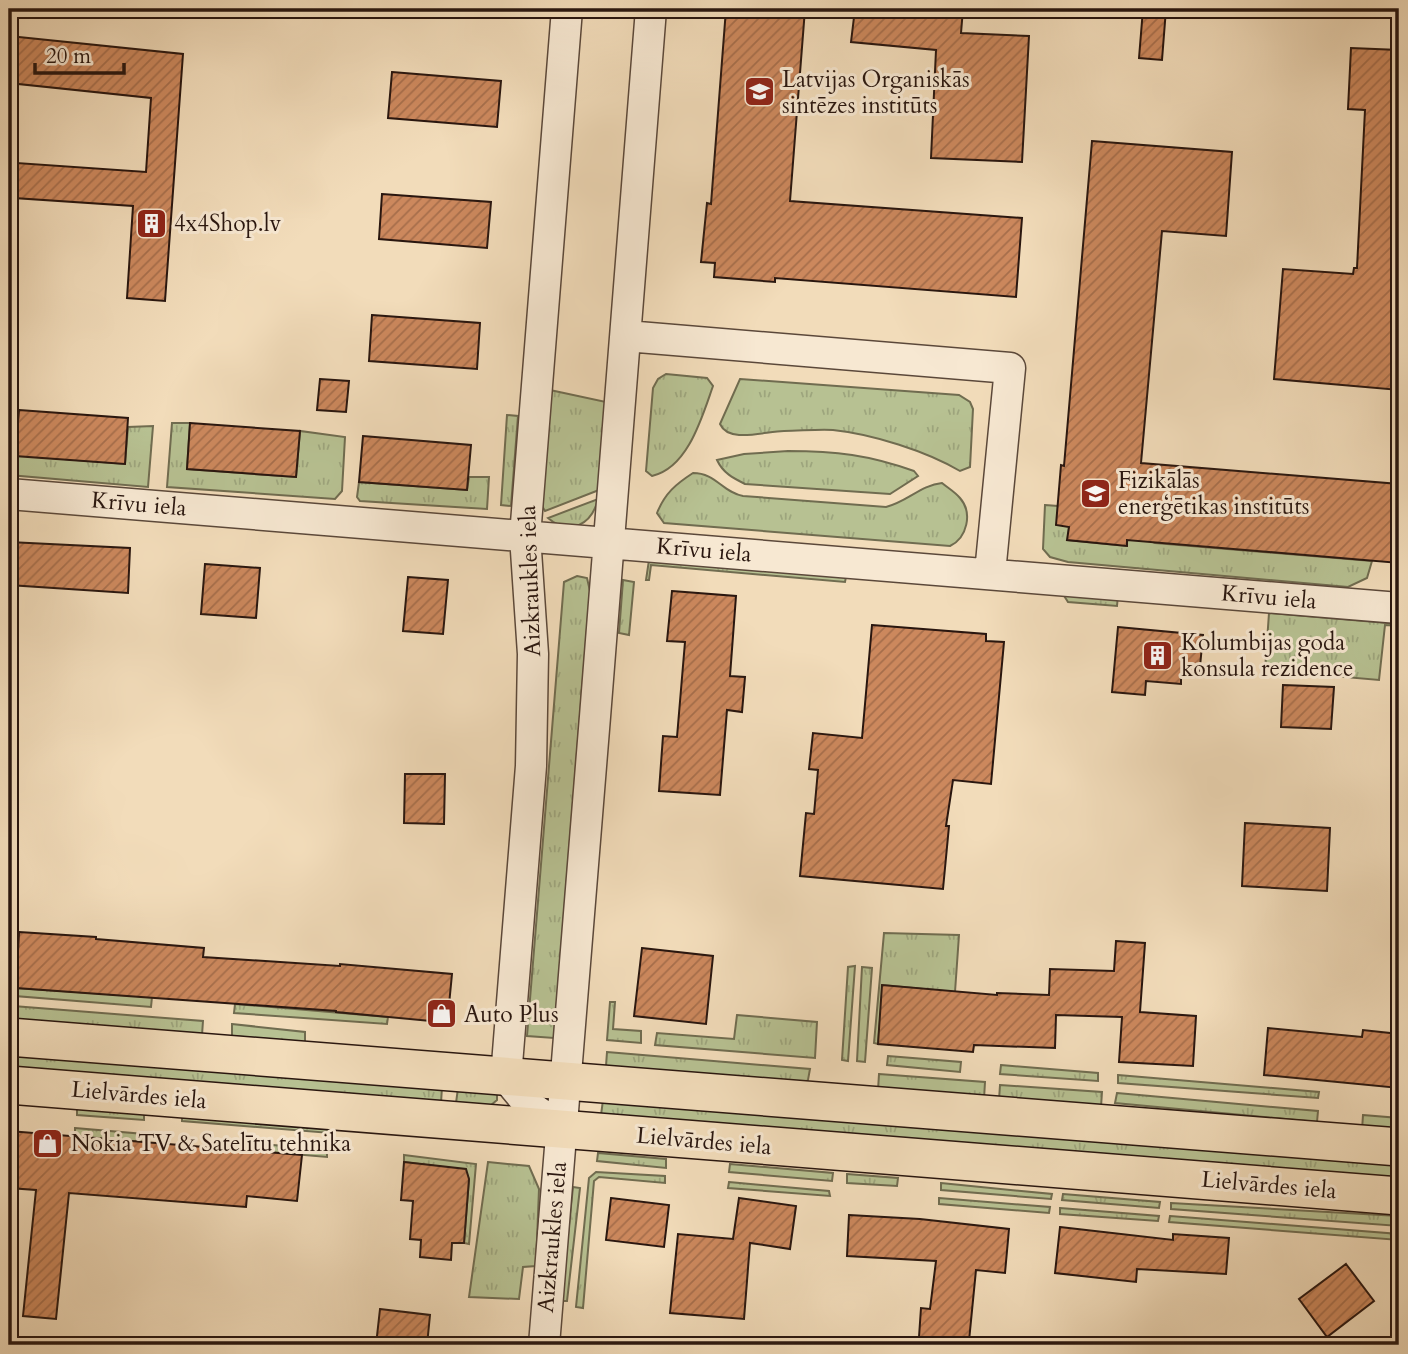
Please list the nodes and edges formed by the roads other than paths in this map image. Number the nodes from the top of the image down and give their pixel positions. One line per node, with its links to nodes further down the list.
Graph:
1 (567, 9): 5 (street, Aizkraukles iela)
2 (651, 9): 3 (street, Aizkraukles iela)
3 (626, 336): 6 (street, Aizkraukles iela); 7 (street)
4 (9, 494): 5 (street, Krīvu iela)
5 (525, 536): 6 (street, Krīvu iela); 10 (street, Aizkraukles iela)
6 (611, 542): 7 (street, Krīvu iela); 11 (street, Aizkraukles iela)
7 (990, 573): 8 (street, Krīvu iela)
8 (1399, 608)
9 (9, 1037): 10 (main road, Lielvārdes iela)
10 (506, 1077): 11 (main road, Lielvārdes iela); 13 (street, Aizkraukles iela)
11 (565, 1082): 13 (street, Aizkraukles iela); 14 (main road, Lielvārdes iela)
12 (9, 1085): 13 (main road, Lielvārdes iela)
13 (561, 1129): 15 (main road, Lielvārdes iela); 16 (street, Aizkraukles iela)
14 (1399, 1147)
15 (1399, 1196)
16 (544, 1345)

